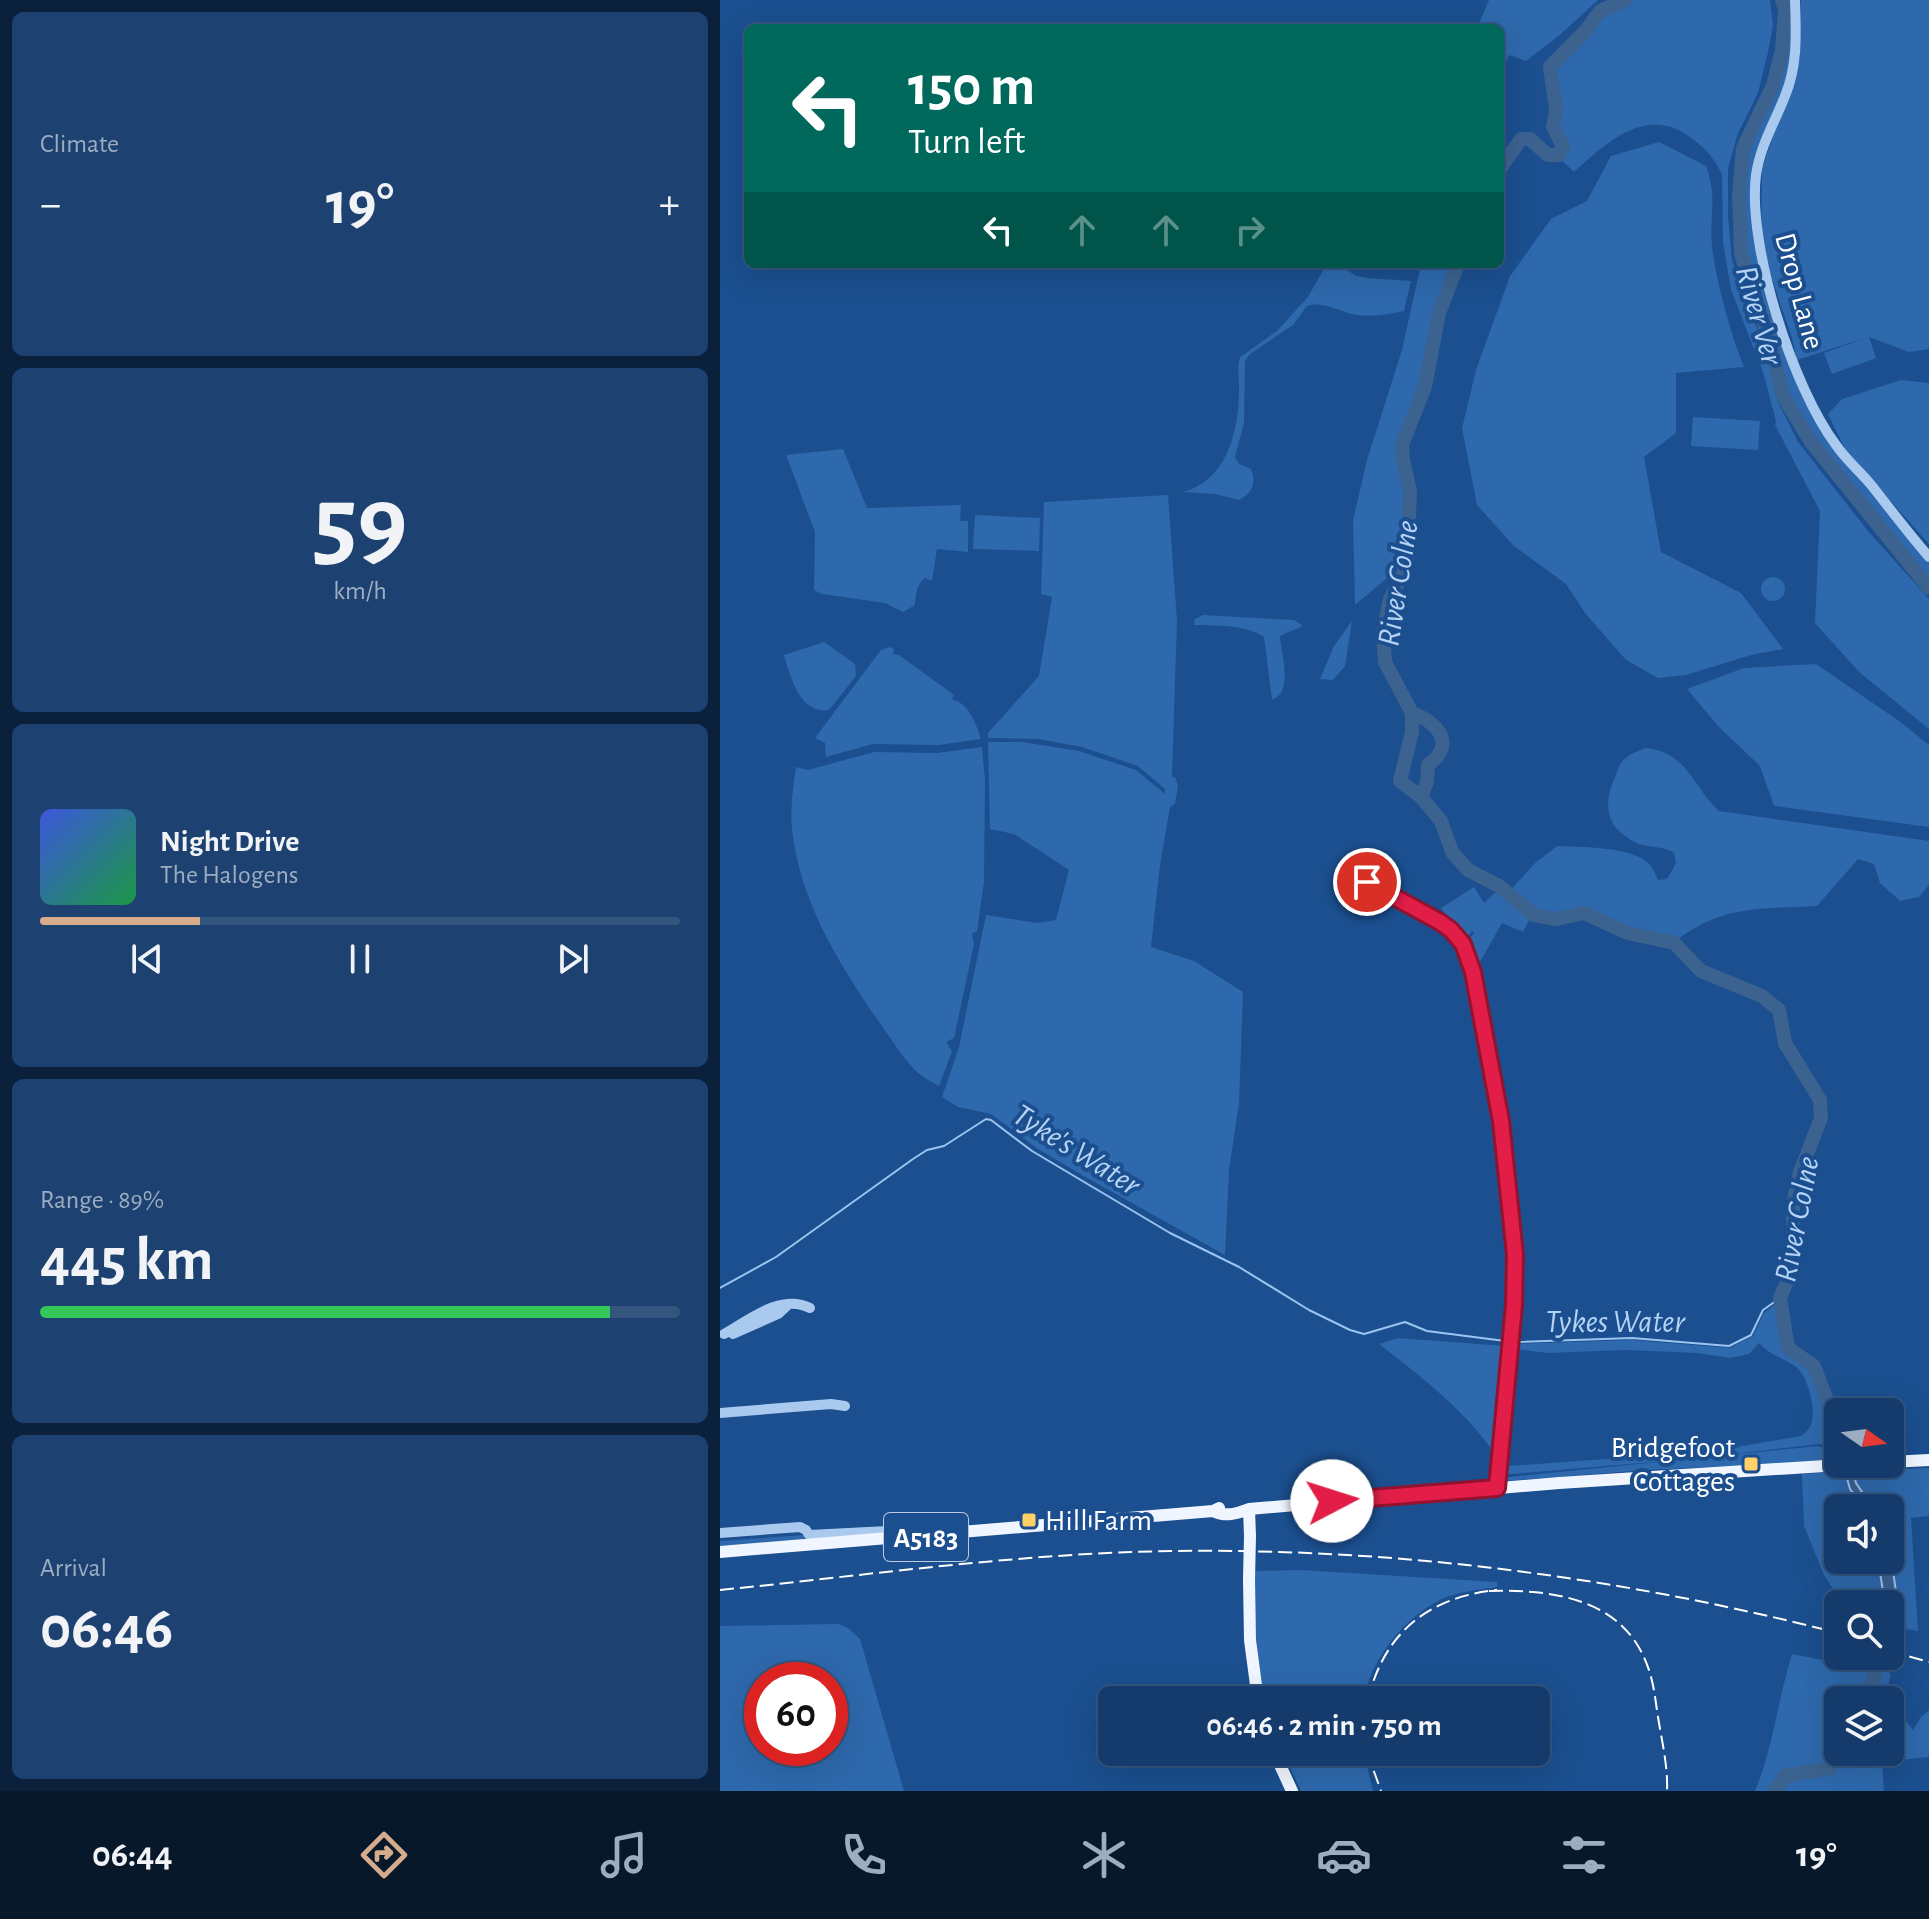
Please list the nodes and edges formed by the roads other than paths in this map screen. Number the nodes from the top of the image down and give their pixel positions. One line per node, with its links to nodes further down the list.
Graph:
1 (1795, 0): 2 (street, Drop Lane)
2 (1929, 557)
3 (1367, 882): 11 (street)
4 (810, 1308): 5 (street)
5 (722, 1334)
6 (845, 1406): 7 (street)
7 (720, 1413)
8 (1929, 1460): 9 (main road)
9 (1904, 1461)
10 (1824, 1466): 11 (main road, A5183)
11 (1497, 1488): 12 (main road, A5183)
12 (1249, 1509): 14 (main road, A5183); 16 (main road, bridge)
13 (720, 1533): 14 (street)
14 (809, 1540): 15 (main road, A5183)
15 (720, 1552)
16 (1256, 1686)
17 (1280, 1766): 18 (main road)
18 (1292, 1791)

